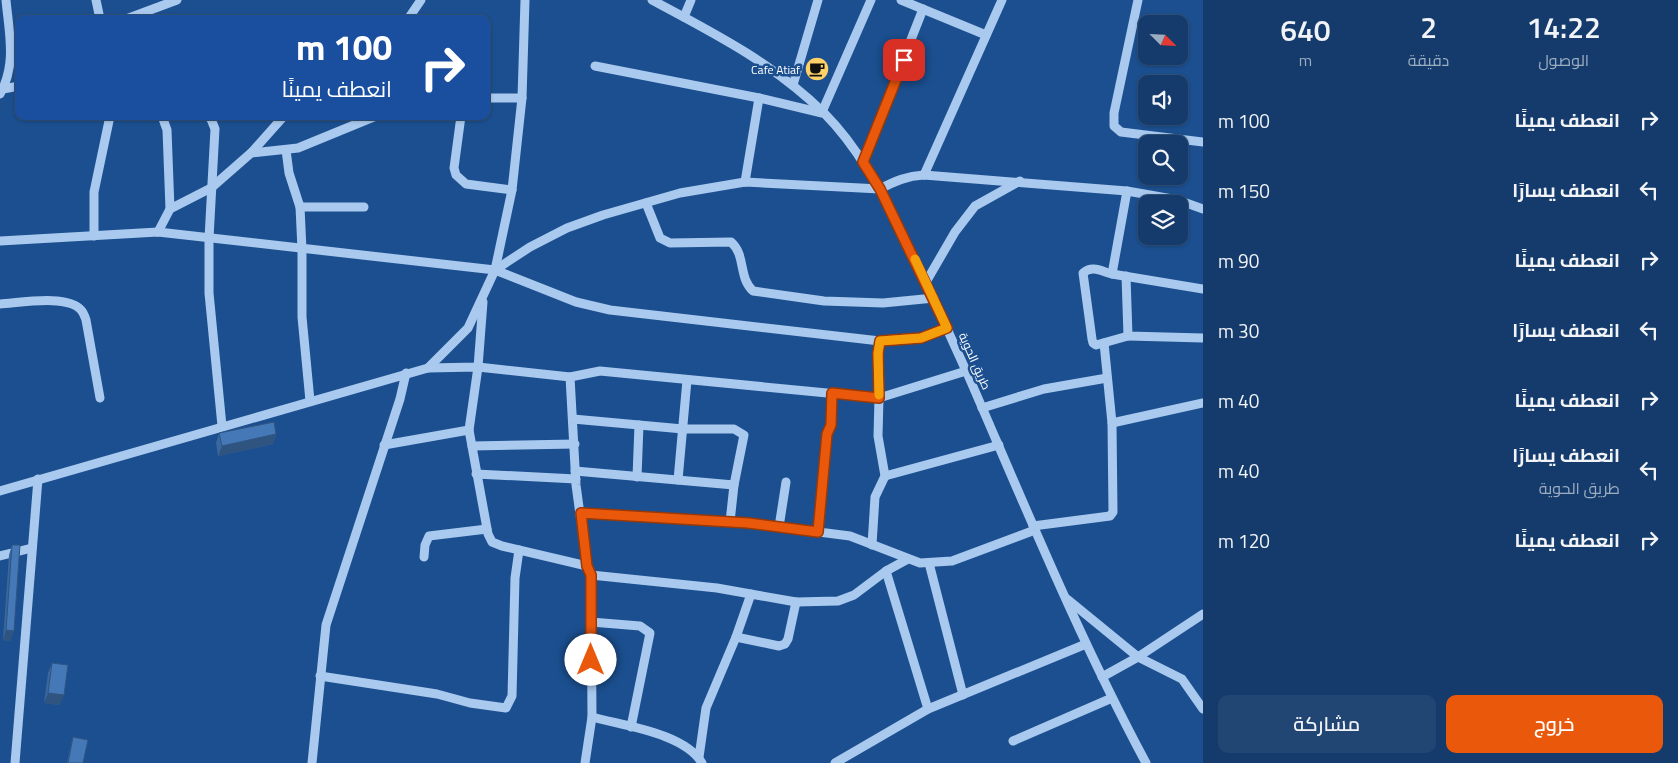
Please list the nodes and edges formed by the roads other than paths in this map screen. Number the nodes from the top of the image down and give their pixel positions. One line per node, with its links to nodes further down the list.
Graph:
1 (6, 0): 22 (street)
2 (96, 0): 14 (street)
3 (177, 0): 15 (street)
4 (421, 0): 16 (street)
5 (652, 0): 17 (street, طريق الحوية)
6 (691, 0): 17 (street)
7 (818, 0): 20 (street)
8 (870, 0): 26 (street)
9 (901, 0): 13 (street)
10 (1002, 0): 18 (street)
11 (1138, 0): 33 (street)
12 (526, 1): 24 (street)
13 (923, 9): 18 (street); 36 (street)
14 (99, 15)
15 (137, 15)
16 (411, 15)
17 (684, 17): 20 (street, طريق الحوية)
18 (986, 35): 37 (street)
19 (595, 66): 25 (street)
20 (793, 85): 26 (street, طريق الحوية)
21 (15, 87): 22 (street)
22 (2, 91)
23 (490, 98): 24 (street)
24 (522, 98): 42 (street)
25 (759, 98): 26 (street); 39 (street)
26 (824, 113): 36 (street, طريق الحوية)
27 (109, 120): 50 (street)
28 (163, 120): 47 (street)
29 (211, 120): 40 (street)
30 (280, 120): 35 (street)
31 (366, 120): 34 (street)
32 (461, 120): 42 (street)
33 (1203, 142)
34 (286, 150): 35 (street); 45 (street)
35 (251, 153): 40 (street)
36 (863, 162): 41 (street, طريق الحوية)
37 (924, 175): 38 (street); 41 (street)
38 (1020, 181): 43 (street); 57 (street)
39 (745, 182): 41 (street); 44 (street)
40 (211, 188): 47 (street); 51 (street)
41 (880, 189): 57 (street, طريق الحوية)
42 (512, 190): 54 (street)
43 (1127, 191): 48 (street); 55 (street)
44 (646, 203): 54 (street); 60 (street)
45 (300, 207): 46 (street); 53 (street)
46 (364, 207)
47 (170, 209): 49 (street)
48 (1203, 209)
49 (158, 232): 50 (street); 51 (street)
50 (94, 236): 52 (street)
51 (209, 238): 53 (street); 83 (street)
52 (0, 241)
53 (302, 250): 54 (street); 77 (street)
54 (495, 270): 59 (street); 65 (street)
55 (1112, 274): 56 (street); 66 (street)
56 (1126, 276): 58 (street); 63 (street)
57 (926, 282): 60 (street, طريق الحوية)
58 (1203, 289)
59 (483, 297): 67 (street); 68 (street)
60 (934, 298): 62 (street, طريق الحوية)
61 (0, 304): 75 (street)
62 (947, 328): 65 (street); 69 (street, طريق الحوية)
63 (1128, 336): 64 (street); 66 (street)
64 (1203, 338)
65 (880, 341): 76 (street)
66 (1104, 343): 72 (street)
67 (478, 366): 68 (street); 71 (street); 85 (street)
68 (428, 368): 70 (street)
69 (966, 371): 76 (street); 79 (street, طريق الحوية)
70 (406, 373): 77 (street); 87 (street)
71 (570, 377): 73 (street); 80 (street)
72 (1107, 378): 79 (street); 81 (street)
73 (687, 380): 74 (street); 84 (street)
74 (832, 393): 76 (street); 104 (street)
75 (100, 398)
76 (879, 398): 92 (street)
77 (310, 401): 83 (street)
78 (1203, 403): 81 (street)
79 (982, 408): 88 (street, طريق الحوية)
80 (573, 419): 82 (street); 86 (street)
81 (1112, 423): 103 (street)
82 (639, 425): 84 (street); 93 (street)
83 (222, 426): 94 (street)
84 (683, 429): 95 (street); 97 (street)
85 (469, 430): 87 (street); 89 (street)
86 (575, 444): 89 (street); 91 (street)
87 (384, 445): 123 (street)
88 (998, 445): 92 (street); 103 (street, طريق الحوية)
89 (472, 446): 90 (street)
90 (476, 474): 91 (street); 102 (street)
91 (575, 475): 93 (street); 99 (street)
92 (885, 476): 105 (street)
93 (637, 477): 95 (street)
94 (38, 479): 98 (street); 106 (street)
95 (678, 480): 97 (street)
96 (786, 482): 101 (street)
97 (734, 485): 100 (street)
98 (0, 491)
99 (581, 513): 100 (street); 112 (street)
100 (730, 522): 101 (street)
101 (779, 527): 104 (street)
102 (487, 528): 107 (street); 109 (street)
103 (1034, 528): 111 (street); 116 (street, طريق الحوية)
104 (818, 532): 105 (street)
105 (872, 545): 110 (street)
106 (32, 548): 108 (street); 133 (street)
107 (519, 550): 112 (street); 123 (street)
108 (0, 556)
109 (424, 557)
110 (908, 559): 111 (street); 113 (street)
111 (929, 563): 125 (street)
112 (587, 566): 114 (street)
113 (886, 571): 117 (street); 127 (street)
114 (591, 575): 115 (street); 119 (street)
115 (751, 594): 117 (street); 120 (street)
116 (1064, 597): 121 (street, طريق الحوية); 122 (street)
117 (796, 602): 120 (street)
118 (1203, 614): 122 (street)
119 (591, 622): 129 (street); 130 (street)
120 (736, 637): 132 (street)
121 (1086, 644): 124 (street, طريق الحوية); 125 (street)
122 (1138, 657): 124 (street); 128 (street)
123 (320, 676): 134 (street)
124 (1102, 677): 126 (street, طريق الحوية)
125 (963, 695): 127 (street)
126 (1112, 698): 131 (street); 137 (street, طريق الحوية)
127 (928, 709): 136 (street)
128 (1203, 709)
129 (592, 717): 130 (street); 135 (street)
130 (631, 727): 132 (street)
131 (1013, 741)
132 (701, 760)
133 (15, 763)
134 (312, 763)
135 (585, 763)
136 (835, 763)
137 (1146, 763)

